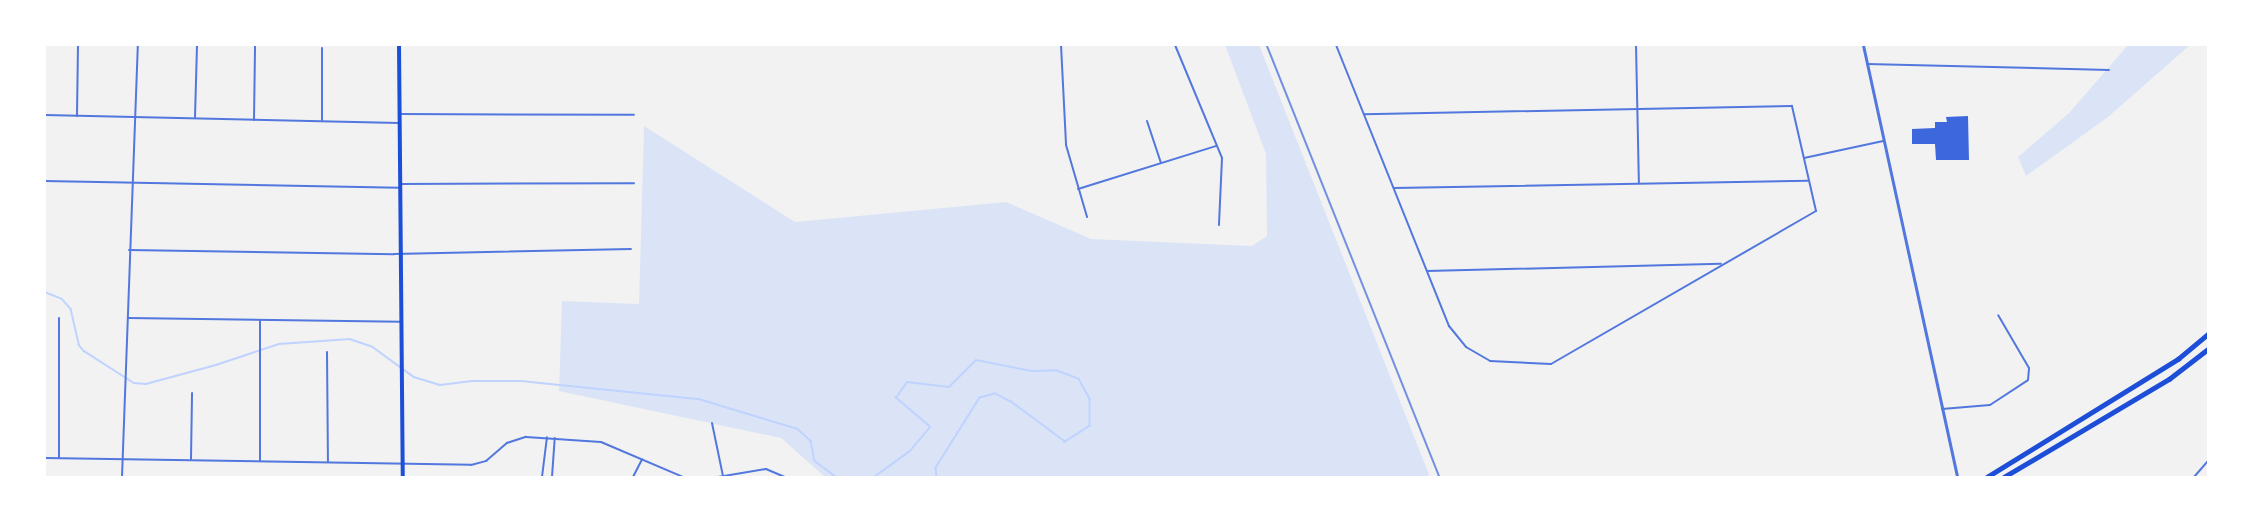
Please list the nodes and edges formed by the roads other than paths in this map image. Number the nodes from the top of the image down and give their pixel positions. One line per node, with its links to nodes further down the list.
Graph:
1 (78, 45): 20 (street)
2 (138, 45): 21 (street)
3 (197, 45): 22 (street)
4 (255, 45): 23 (street)
5 (399, 45): 6 (street); 16 (main road)
6 (411, 45)
7 (1061, 45): 38 (street)
8 (1175, 45): 28 (street)
9 (1336, 45): 17 (street)
10 (1636, 45): 15 (street)
11 (1863, 45): 13 (street)
12 (321, 48): 24 (street)
13 (1867, 64): 14 (street); 27 (street)
14 (2109, 70)
15 (1637, 108): 17 (street); 29 (street); 35 (street)
16 (399, 114): 19 (street); 26 (main road)
17 (1364, 114): 37 (street)
18 (45, 115): 20 (street)
19 (634, 115)
20 (77, 116): 21 (street)
21 (136, 117): 22 (street); 33 (street)
22 (195, 118): 23 (street)
23 (254, 120): 24 (street)
24 (322, 121): 26 (street)
25 (1147, 121): 30 (street)
26 (399, 123): 36 (main road)
27 (1883, 141): 29 (street); 55 (street)
28 (1217, 146): 30 (street); 40 (street)
29 (1804, 158): 32 (street)
30 (1161, 163): 38 (street)
31 (45, 181): 33 (street)
32 (1809, 181): 35 (street); 44 (street)
33 (131, 183): 36 (street); 42 (street)
34 (634, 183): 36 (street)
35 (1639, 184): 37 (street)
36 (400, 186): 43 (main road)
37 (1394, 188): 45 (street)
38 (1078, 189): 39 (street)
39 (1087, 217)
40 (1219, 225)
41 (631, 249): 43 (street)
42 (129, 250): 43 (street); 48 (street)
43 (401, 253): 50 (main road)
44 (1724, 264): 45 (street); 45 (street)
45 (1427, 271)
46 (1998, 315): 55 (street)
47 (59, 318): 60 (street)
48 (128, 318): 49 (street); 61 (street)
49 (260, 320): 50 (street); 64 (street)
50 (402, 322): 67 (main road)
51 (2208, 334): 78 (highway)
52 (2208, 349): 79 (highway)
53 (327, 352): 66 (street)
54 (192, 393): 63 (street)
55 (1942, 409): 77 (street)
56 (712, 423): 68 (street)
57 (547, 438): 58 (street); 67 (street); 71 (street)
58 (555, 438): 62 (street); 72 (street)
59 (45, 458): 60 (street)
60 (59, 458): 61 (street)
61 (123, 459): 63 (street); 69 (street)
62 (642, 459): 73 (street); 74 (street)
63 (191, 460): 64 (street)
64 (260, 461): 66 (street)
65 (2208, 461): 80 (street)
66 (328, 462): 67 (street)
67 (403, 464): 70 (main road)
68 (723, 476): 75 (street); 76 (street)
69 (122, 477)
70 (403, 477)
71 (542, 477)
72 (552, 477)
73 (633, 477)
74 (683, 477)
75 (718, 477)
76 (785, 477)
77 (1957, 477)
78 (1987, 477)
79 (2004, 477)
80 (2194, 477)

